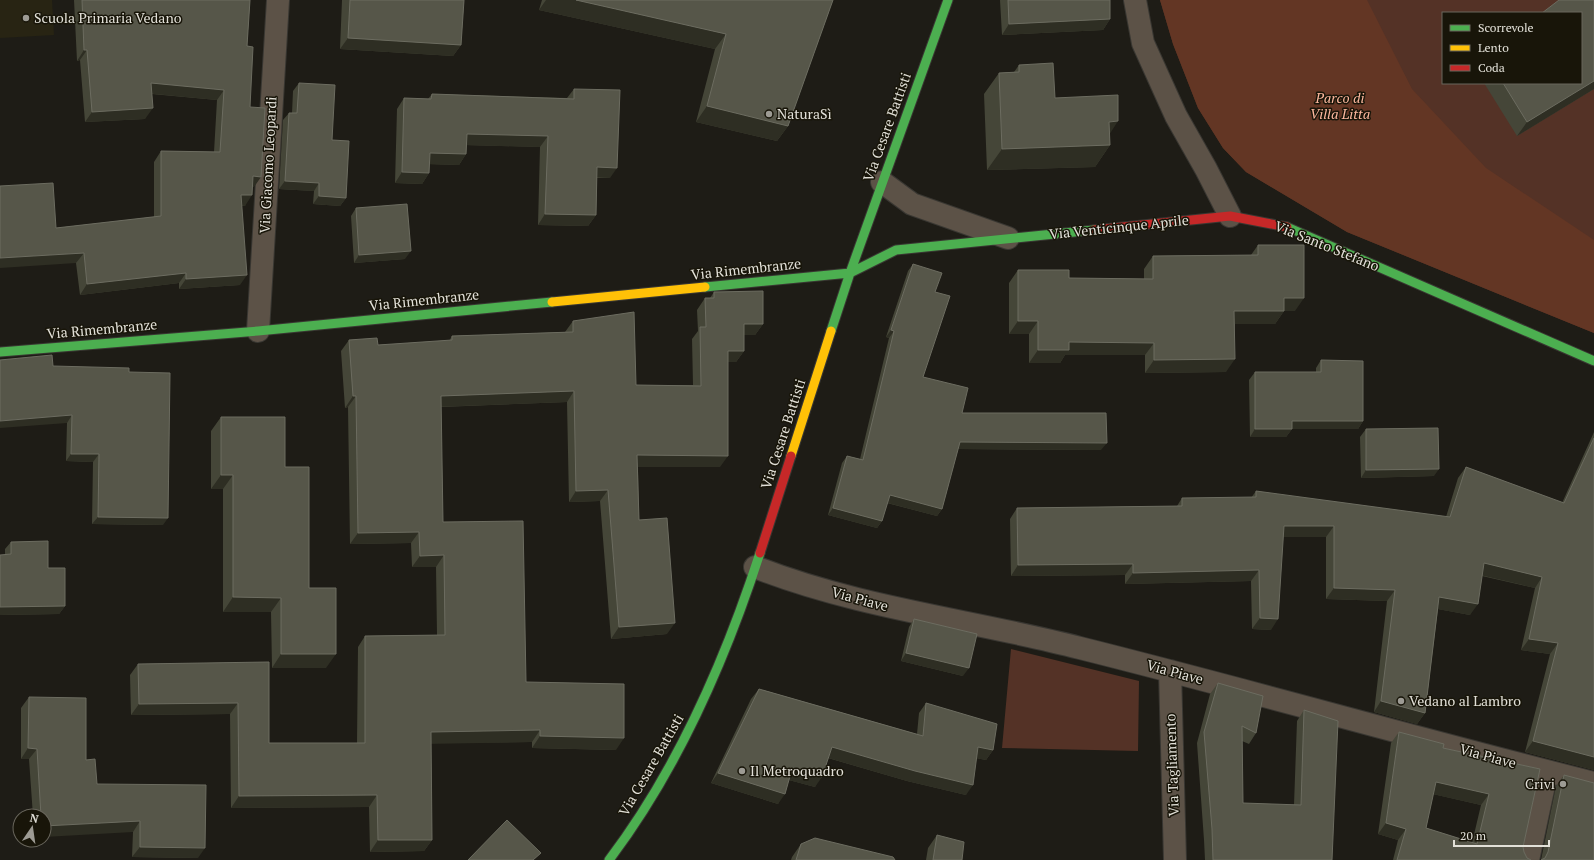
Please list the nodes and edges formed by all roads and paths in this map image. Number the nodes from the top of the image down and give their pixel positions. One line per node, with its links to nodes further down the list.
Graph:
1 (278, 0): 8 (street, Via Giacomo Leopardi)
2 (948, 0): 4 (street, Via Cesare Battisti)
3 (1135, 0): 5 (street)
4 (882, 182): 6 (street, Via Venticinque Aprile); 7 (street, Via Cesare Battisti)
5 (1230, 216): 6 (street, Via Venticinque Aprile); 10 (street, Via Santo Stefano)
6 (1008, 238): 7 (street, Via Venticinque Aprile)
7 (850, 273): 8 (street, Via Rimembranze); 11 (street, Via Cesare Battisti)
8 (258, 331): 9 (street, Via Rimembranze)
9 (0, 352)
10 (1594, 361)
11 (755, 567): 12 (street, Via Piave); 15 (street, Via Cesare Battisti)
12 (1170, 671): 13 (street, Via Piave); 16 (street, Via Tagliamento)
13 (1547, 771): 14 (street, Via Piave); 17 (street)
14 (1594, 783)
15 (609, 860)
16 (1175, 860)
17 (1528, 860)

